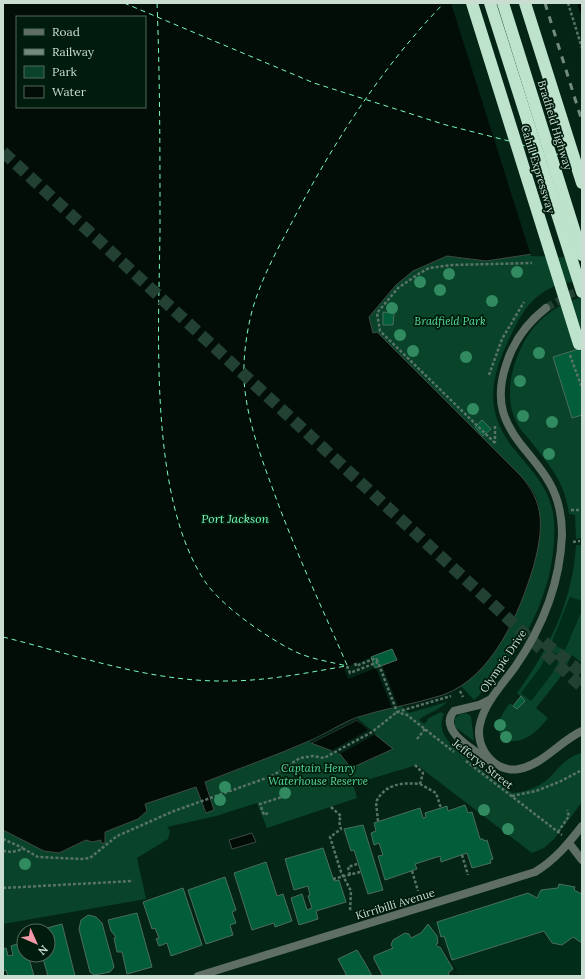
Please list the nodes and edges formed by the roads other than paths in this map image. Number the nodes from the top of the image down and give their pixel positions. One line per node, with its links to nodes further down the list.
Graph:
1 (472, 3): 9 (highway, Cahill Expressway, bridge)
2 (490, 3): 7 (highway, Cahill Expressway, bridge)
3 (503, 3): 6 (highway, Bradfield Highway)
4 (525, 3): 5 (highway, Bradfield Highway)
5 (582, 183)
6 (582, 255)
7 (582, 292)
8 (546, 308): 10 (street, Olympic Drive)
9 (580, 344)
10 (491, 699): 12 (street, Olympic Drive); 12 (street)
11 (582, 731): 12 (street)
12 (495, 765)
13 (582, 826): 14 (street, Kirribilli Avenue)
14 (569, 843): 15 (street); 16 (street, Kirribilli Avenue)
15 (582, 860)
16 (198, 976)

